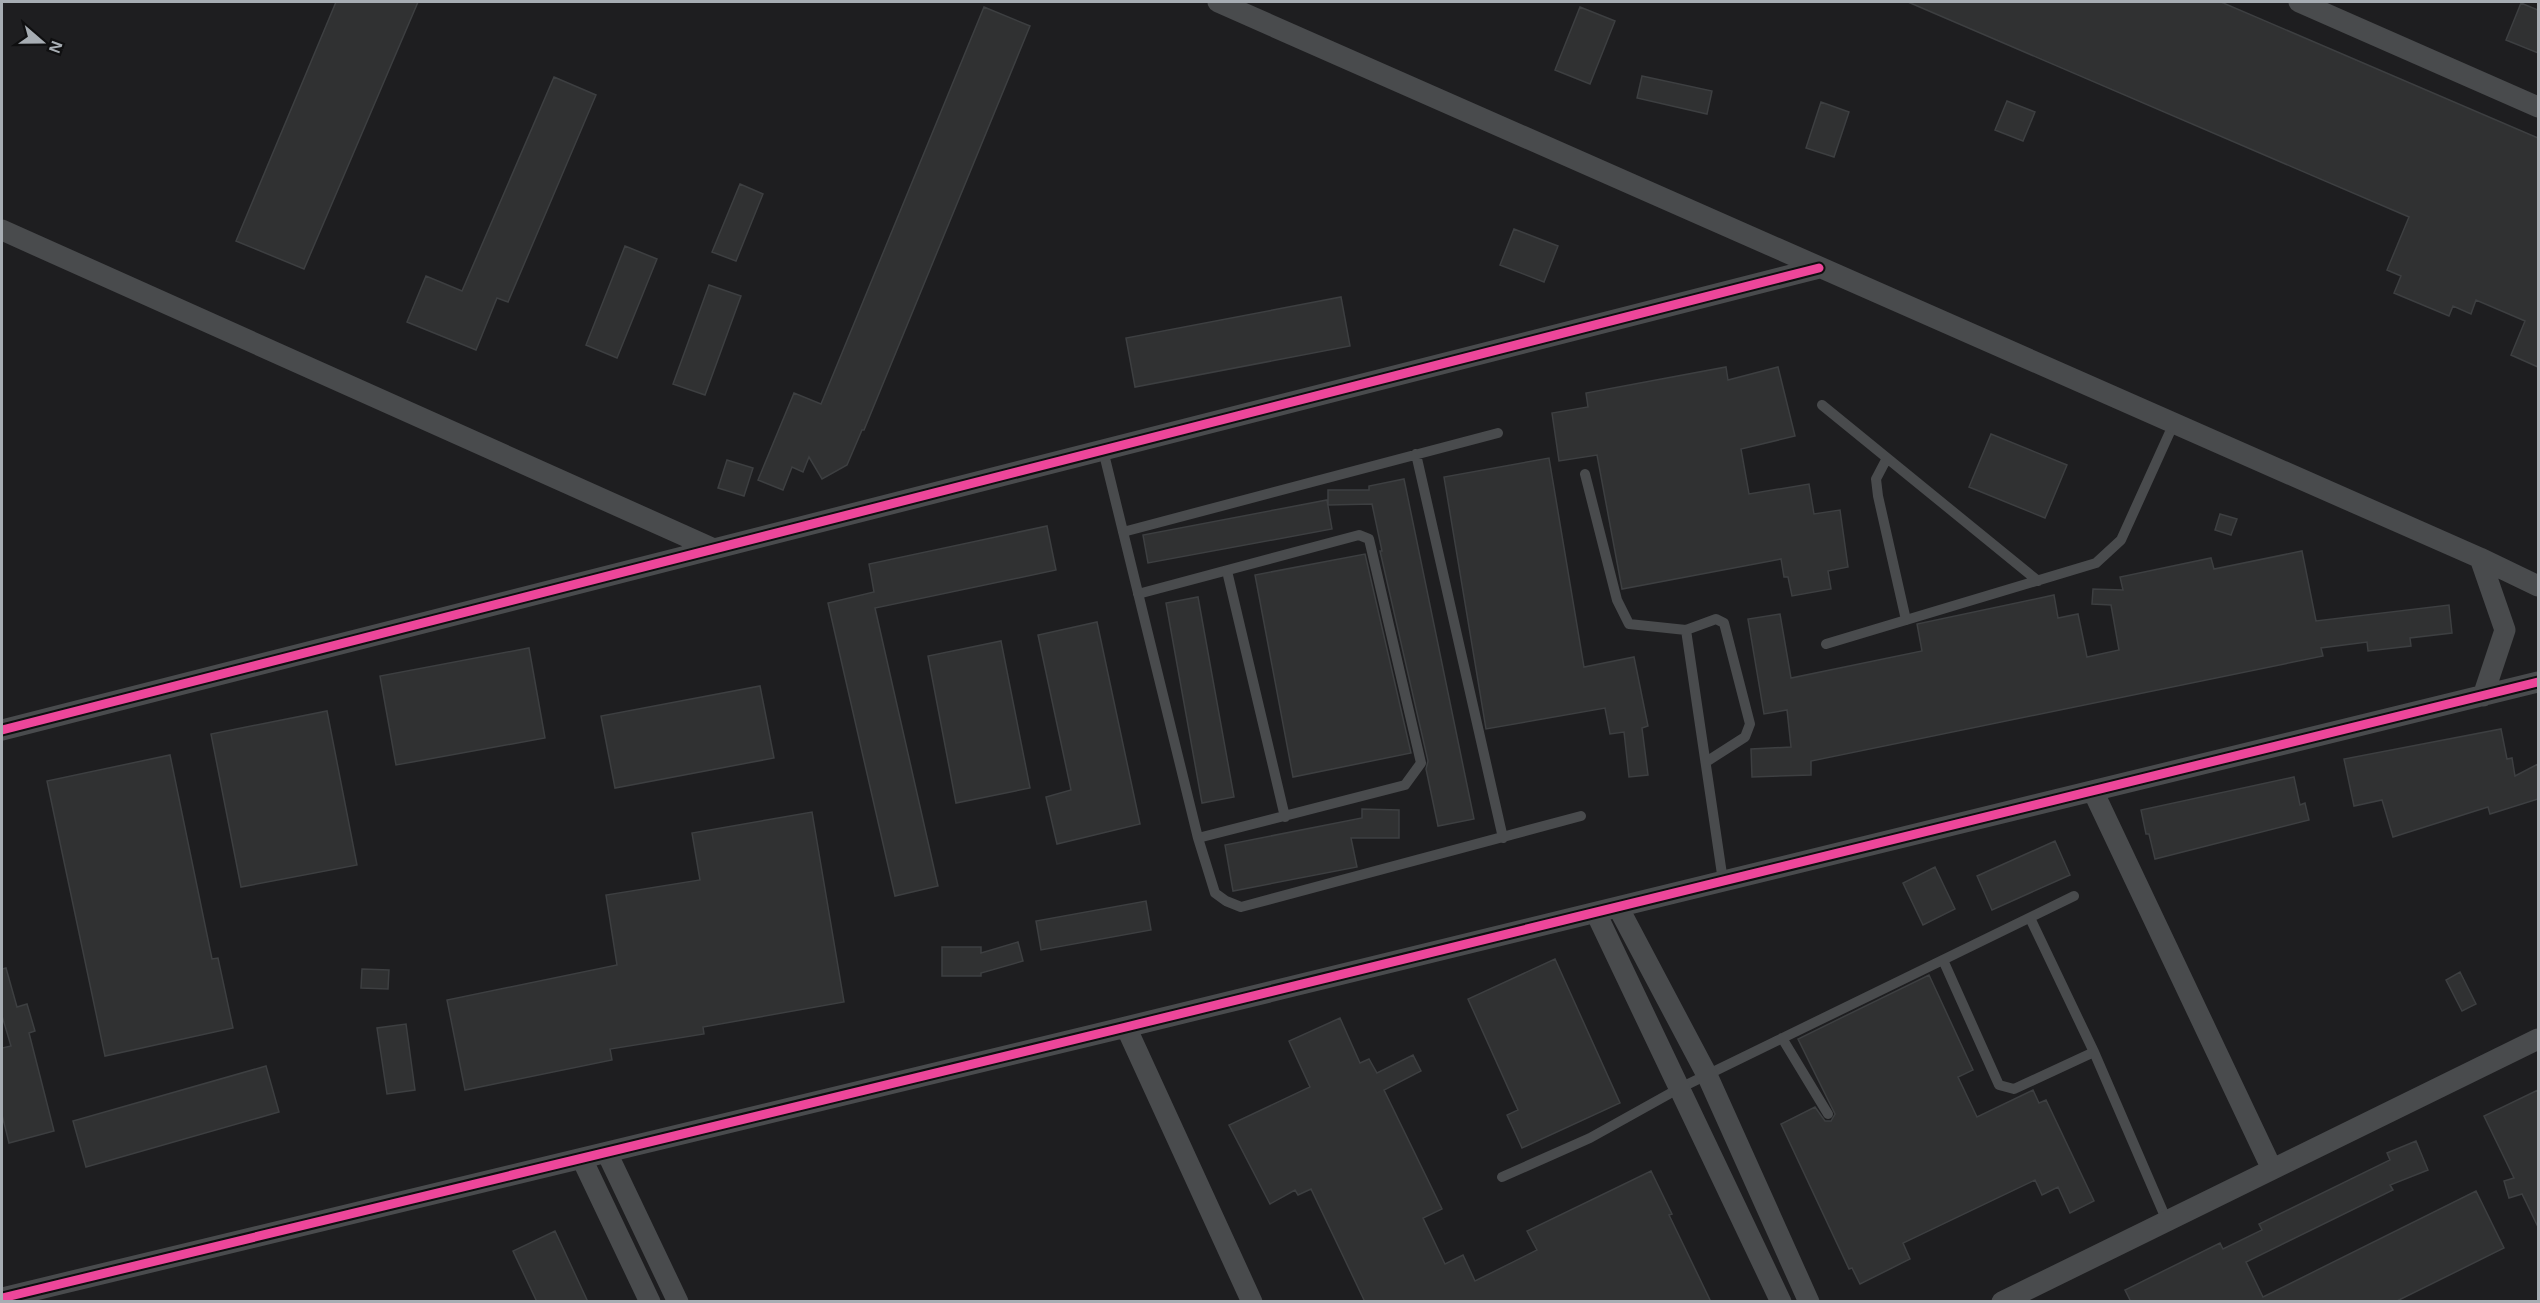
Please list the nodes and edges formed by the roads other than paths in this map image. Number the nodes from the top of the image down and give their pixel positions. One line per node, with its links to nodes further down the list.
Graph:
1 (1218, 2): 5 (street)
2 (2299, 2): 3 (street)
3 (2538, 107)
4 (2, 230): 14 (street)
5 (1819, 268): 7 (street); 9 (street)
6 (1822, 405): 11 (lane)
7 (2174, 423): 15 (street); 17 (lane)
8 (1498, 432): 10 (lane)
9 (1103, 450): 13 (lane); 14 (street)
10 (1416, 454): 13 (lane); 31 (lane)
11 (1887, 458): 17 (lane); 20 (lane)
12 (1585, 474): 21 (lane)
13 (1123, 532): 19 (lane)
14 (714, 549): 25 (street)
15 (2480, 558): 18 (street); 24 (street)
16 (1227, 571): 19 (lane); 29 (lane); 29 (lane)
17 (2038, 581): 20 (lane)
18 (2538, 586)
19 (1138, 594): 30 (lane)
20 (1906, 620): 22 (lane)
21 (1686, 630): 26 (lane); 26 (lane)
22 (1826, 644)
23 (2538, 682): 24 (street)
24 (2483, 696): 27 (street)
25 (2, 730)
26 (1706, 762): 32 (lane)
27 (2093, 791): 32 (street); 47 (street)
28 (1581, 816): 31 (lane)
29 (1285, 817): 30 (lane)
30 (1198, 838): 31 (lane)
31 (1503, 838)
32 (1723, 882): 34 (street)
33 (2074, 896): 36 (lane)
34 (1618, 907): 35 (street); 42 (street)
35 (1596, 913): 38 (street); 43 (street)
36 (2030, 918): 37 (lane); 41 (lane)
37 (1943, 960): 39 (lane); 41 (lane)
38 (1126, 1027): 45 (street); 53 (street)
39 (1782, 1038): 42 (lane); 44 (lane)
40 (2538, 1039): 47 (street)
41 (2094, 1052): 49 (lane)
42 (1707, 1075): 43 (lane); 55 (street)
43 (1678, 1089): 48 (lane); 54 (street)
44 (1828, 1114)
45 (608, 1153): 46 (street); 52 (street)
46 (582, 1159): 50 (street); 51 (street)
47 (2272, 1169): 49 (street)
48 (1502, 1177)
49 (2167, 1221): 56 (street)
50 (2, 1298)
51 (650, 1302)
52 (678, 1302)
53 (1252, 1302)
54 (1781, 1302)
55 (1809, 1302)
56 (2002, 1302)

